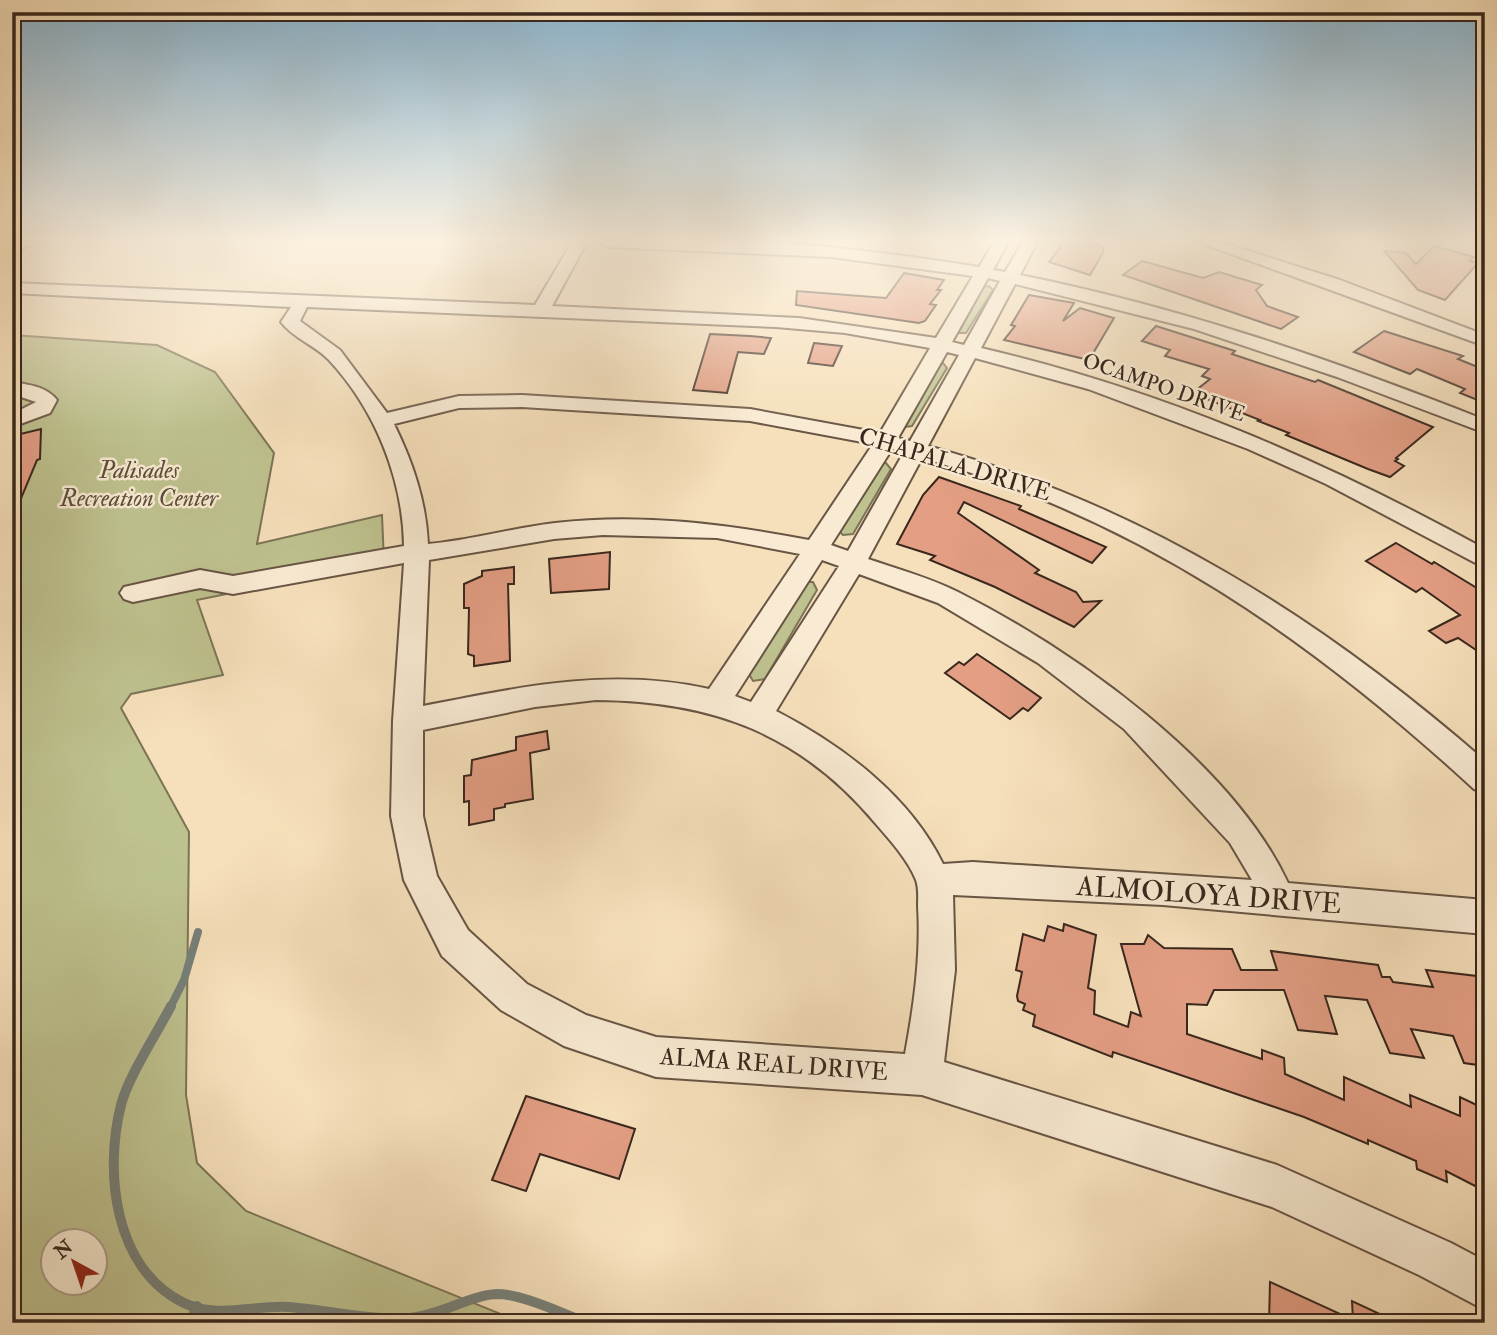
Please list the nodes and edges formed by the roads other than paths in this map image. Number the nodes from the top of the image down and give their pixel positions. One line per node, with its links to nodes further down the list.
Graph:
1 (244, 304): 8 (street)
2 (544, 304): 7 (street)
3 (966, 304): 10 (street)
4 (997, 304): 11 (street)
5 (1128, 304): 15 (street)
6 (1388, 304): 9 (street)
7 (541, 310): 8 (street, OCAMPO DRIVE); 10 (street, OCAMPO DRIVE)
8 (296, 312): 14 (street, ALMA REAL DRIVE)
9 (1485, 341)
10 (942, 344): 11 (street, OCAMPO DRIVE); 16 (street)
11 (971, 352): 17 (street); 20 (street, OCAMPO DRIVE)
12 (12, 388): 13 (street)
13 (12, 421)
14 (382, 421): 16 (street, CHAPALA DRIVE); 19 (street, ALMA REAL DRIVE)
15 (1485, 427)
16 (886, 441): 17 (street, CHAPALA DRIVE); 18 (street)
17 (917, 449): 21 (street); 26 (street, CHAPALA DRIVE)
18 (817, 549): 19 (street); 21 (street); 23 (street)
19 (415, 552): 22 (street); 25 (street, ALMA REAL DRIVE)
20 (1485, 560)
21 (855, 562): 24 (street); 28 (street)
22 (133, 593)
23 (717, 701): 24 (street); 25 (street)
24 (760, 714): 27 (street)
25 (408, 721): 30 (street, ALMA REAL DRIVE)
26 (1485, 780)
27 (934, 880): 28 (street, ALMOLOYA DRIVE); 30 (street)
28 (1277, 897): 29 (street, ALMOLOYA DRIVE)
29 (1485, 917)
30 (922, 1075): 31 (street, ALMA REAL DRIVE)
31 (1485, 1287)

